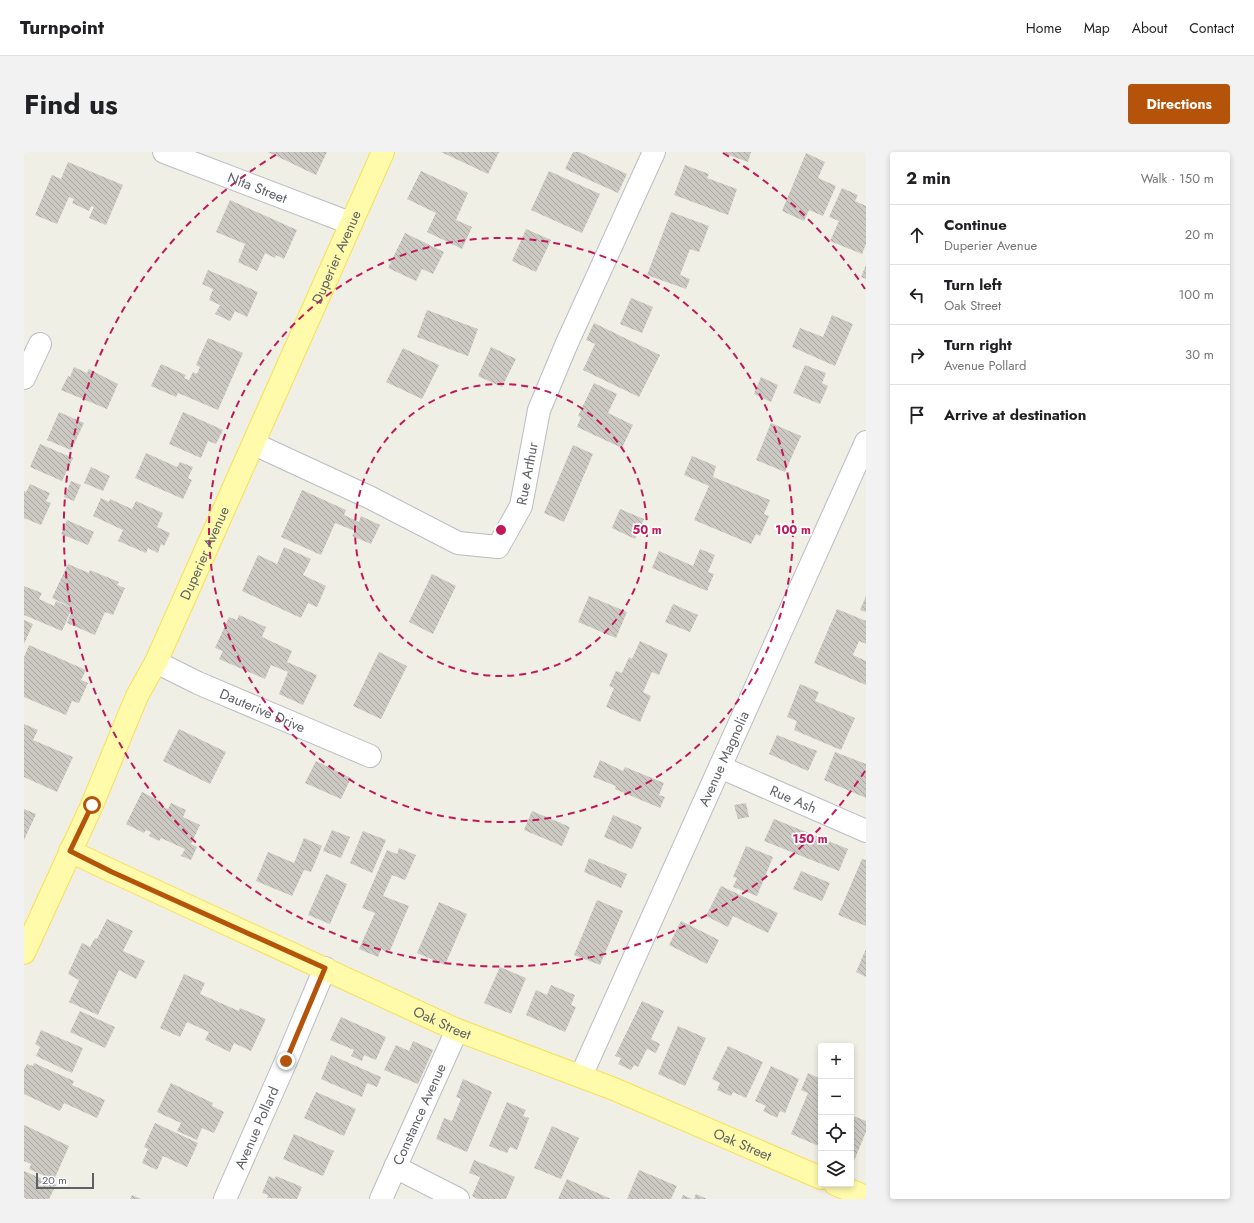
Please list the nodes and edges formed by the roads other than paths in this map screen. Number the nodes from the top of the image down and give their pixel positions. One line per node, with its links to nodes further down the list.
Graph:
1 (164, 152): 4 (street, Nita Street)
2 (383, 152): 4 (main road, Duperier Avenue)
3 (654, 152): 8 (street, Rue Arthur)
4 (350, 223): 8 (main road, Duperier Avenue)
5 (40, 344): 6 (street)
6 (24, 378)
7 (866, 442): 11 (street, Avenue Magnolia)
8 (254, 444): 9 (main road, Duperier Avenue)
9 (156, 662): 10 (street, Dauterive Drive); 13 (main road, Duperier Avenue)
10 (370, 756)
11 (720, 767): 12 (street, Rue Ash); 17 (street, Avenue Magnolia)
12 (866, 831)
13 (70, 851): 14 (main road, Duperier Avenue); 15 (main road, Oak Street)
14 (24, 954)
15 (325, 968): 16 (main road, Oak Street); 22 (street, Avenue Pollard)
16 (457, 1030): 17 (main road, Oak Street); 18 (street, Constance Avenue)
17 (581, 1076): 19 (main road, Oak Street)
18 (396, 1167): 23 (street, Constance Avenue); 24 (street)
19 (818, 1177)
20 (842, 1187): 21 (main road)
21 (866, 1197)
22 (225, 1199)
23 (381, 1199)
24 (458, 1199)

